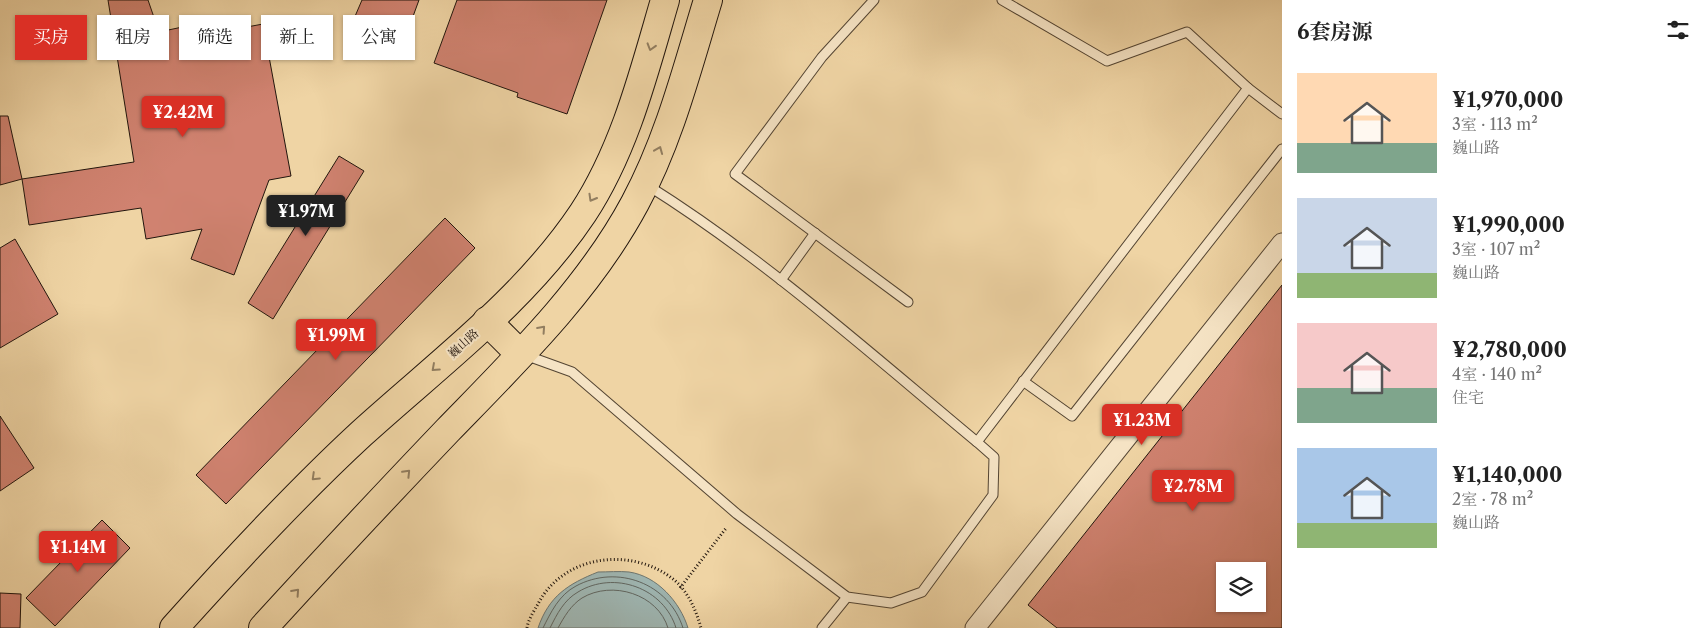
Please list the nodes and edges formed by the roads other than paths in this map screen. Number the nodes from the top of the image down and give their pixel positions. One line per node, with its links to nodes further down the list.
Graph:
1 (665, 0): 8 (highway, 巍山路, one-way to 8)
2 (708, 0): 9 (highway, one-way to 2)
3 (874, 0): 10 (lane)
4 (1002, 0): 5 (lane)
5 (1248, 88): 6 (lane); 16 (lane)
6 (1282, 114)
7 (1282, 149): 16 (lane)
8 (608, 165): 9 (highway); 14 (highway, 巍山路, one-way to 14)
9 (645, 184): 12 (lane); 15 (highway, one-way to 9)
10 (815, 232): 12 (lane); 13 (lane)
11 (1282, 243): 22 (street)
12 (781, 280): 17 (lane)
13 (908, 302)
14 (487, 321): 15 (highway); 19 (highway, 巍山路, one-way to 19)
15 (520, 354): 18 (lane); 20 (highway, one-way to 15)
16 (1023, 381): 17 (lane)
17 (977, 442): 18 (lane)
18 (847, 597): 21 (lane)
19 (174, 628)
20 (263, 628)
21 (822, 628)
22 (975, 628)

